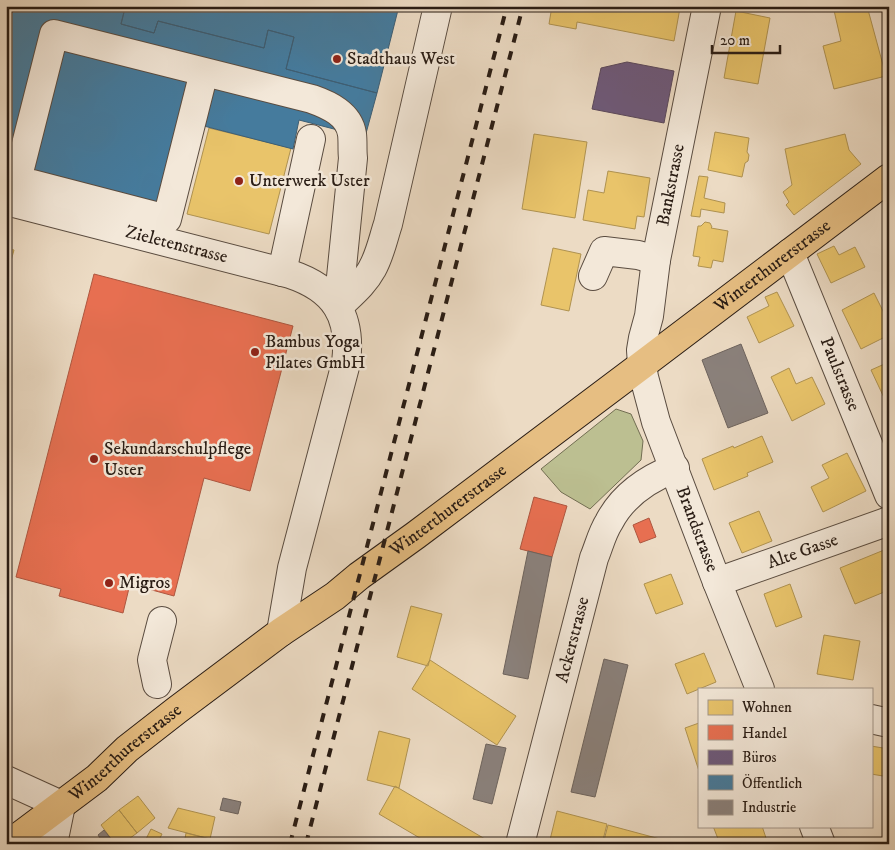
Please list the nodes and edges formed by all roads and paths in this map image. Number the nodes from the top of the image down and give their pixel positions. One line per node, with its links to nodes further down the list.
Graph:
1 (438, 6): 11 (street)
2 (707, 6): 8 (street, Bankstrasse)
3 (204, 72): 3 (street); 11 (street)
4 (311, 139): 9 (street)
5 (889, 178): 7 (main road, Winterthurerstrasse)
6 (6, 201): 9 (street, Zieletenstrasse)
7 (790, 253): 12 (main road, Winterthurerstrasse); 14 (street, Paulstrasse)
8 (656, 260): 10 (street); 12 (street, Bankstrasse)
9 (282, 272): 11 (street, Zieletenstrasse)
10 (593, 276)
11 (338, 307): 18 (street, Zieletenstrasse)
12 (642, 365): 13 (street, Brandstrasse); 18 (main road, Winterthurerstrasse)
13 (675, 468): 16 (street, Brandstrasse); 28 (street, Ackerstrasse)
14 (889, 495)
15 (889, 521): 16 (street, Alte Gasse)
16 (717, 582): 20 (street, Brandstrasse)
17 (162, 621): 19 (street)
18 (281, 632): 24 (main road, Winterthurerstrasse)
19 (157, 684)
20 (760, 688)
21 (872, 719): 22 (street)
22 (889, 723)
23 (6, 780): 24 (street)
24 (61, 805): 26 (main road, Winterthurerstrasse); 27 (street)
25 (815, 828): 29 (street)
26 (9, 844)
27 (53, 844)
28 (520, 844)
29 (821, 844)

